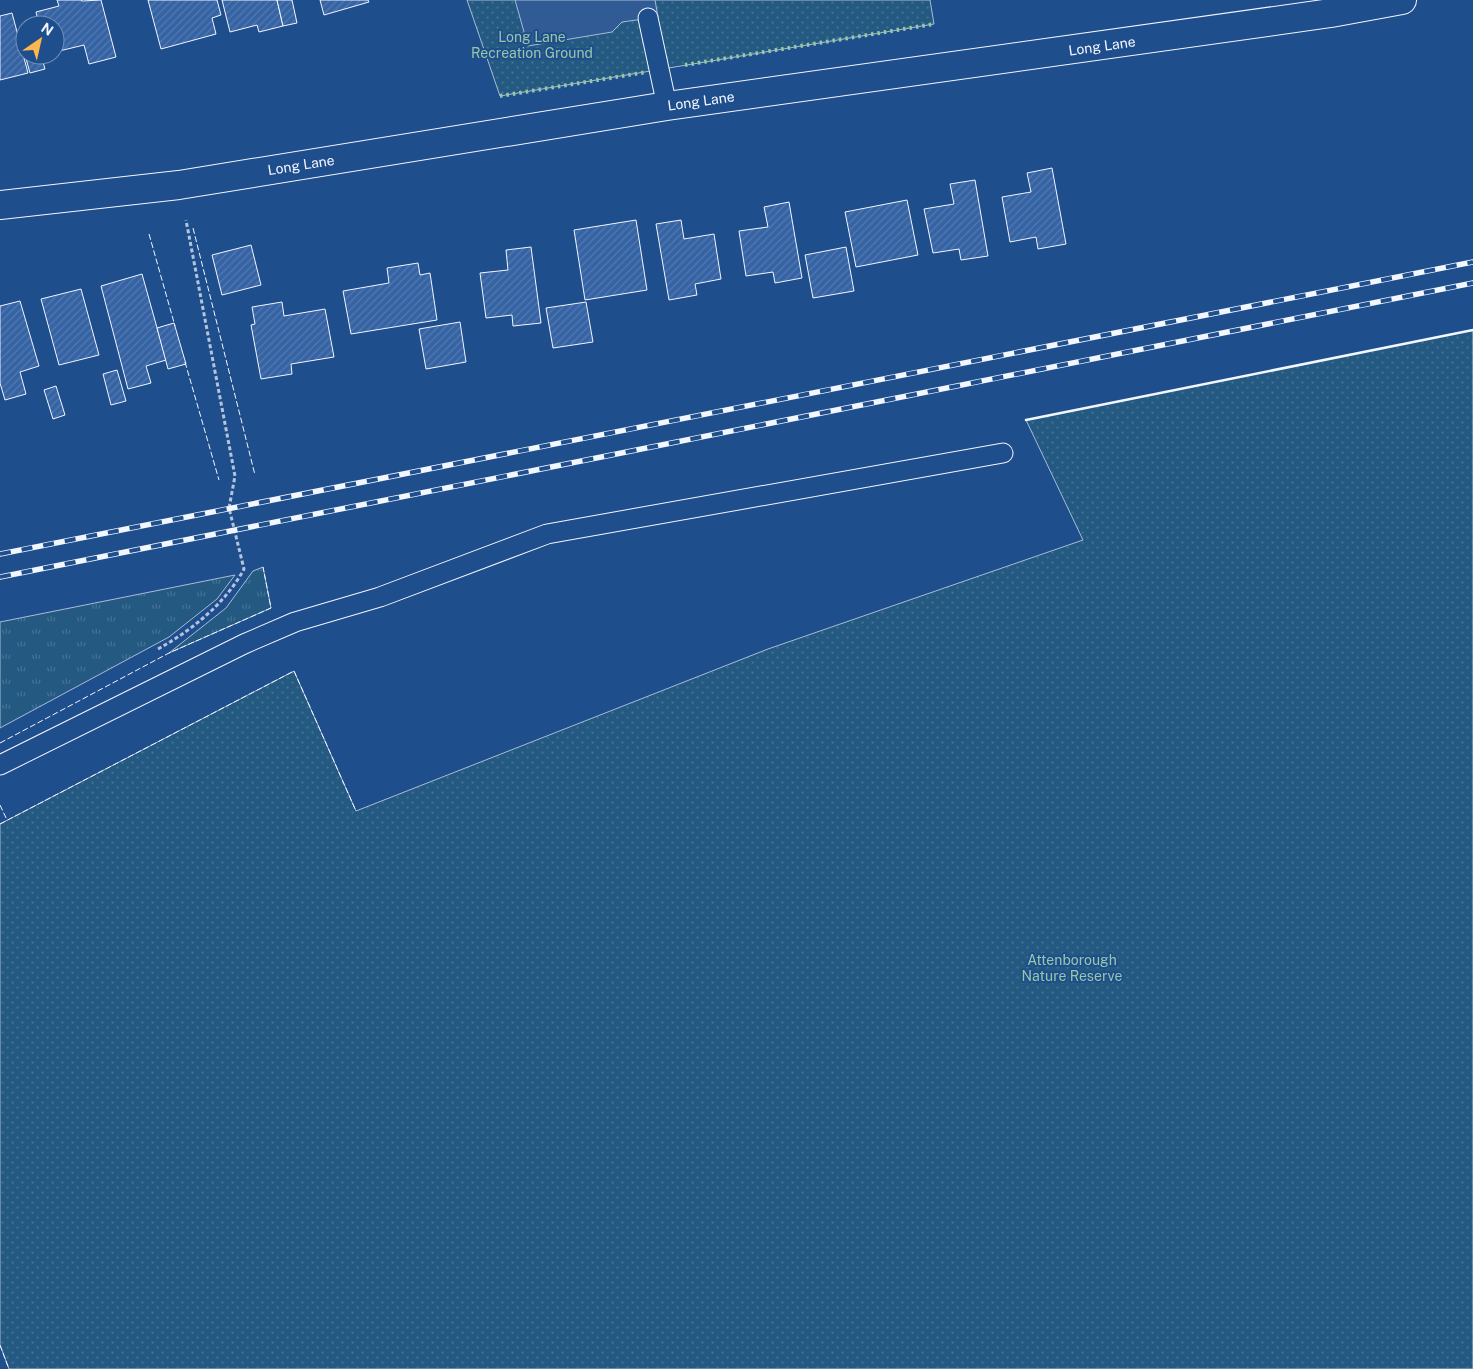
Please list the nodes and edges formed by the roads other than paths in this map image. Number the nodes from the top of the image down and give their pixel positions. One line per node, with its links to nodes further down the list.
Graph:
1 (1402, 0): 3 (street, Long Lane)
2 (648, 18): 3 (lane)
3 (667, 106): 4 (street, Long Lane)
4 (0, 205)
5 (1003, 453): 6 (lane)
6 (0, 765)

